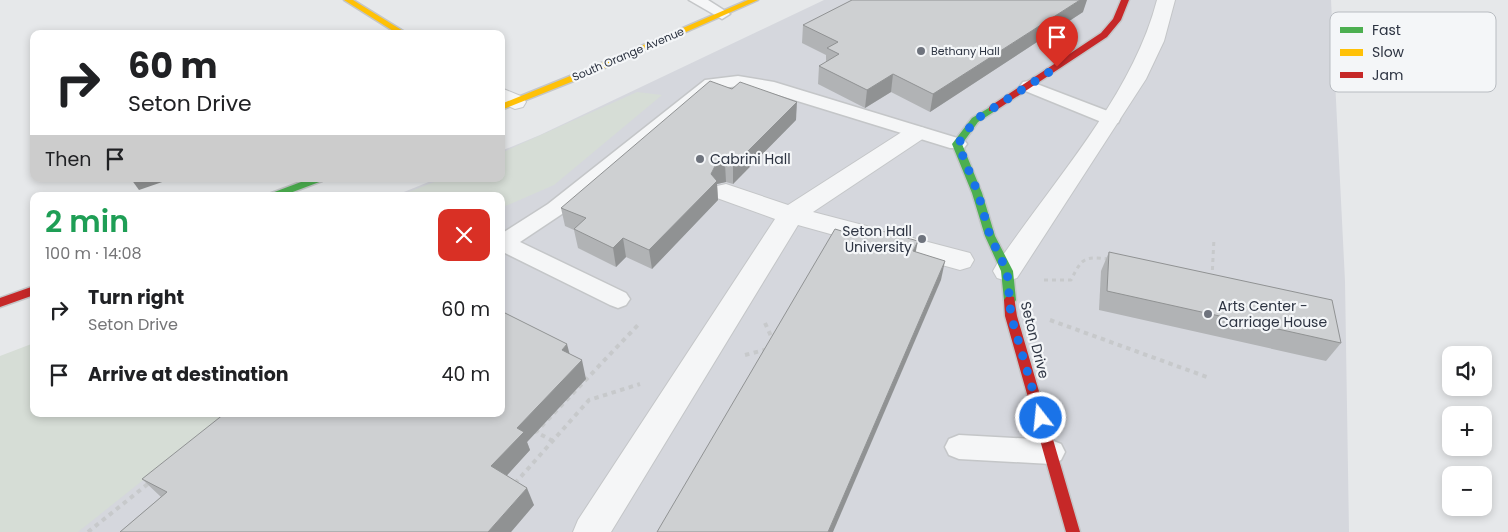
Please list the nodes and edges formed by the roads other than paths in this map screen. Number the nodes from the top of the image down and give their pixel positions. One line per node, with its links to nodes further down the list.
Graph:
1 (348, 0): 7 (street)
2 (697, 0): 6 (lane)
3 (754, 0): 6 (street, South Orange Avenue)
4 (1126, 0): 8 (street)
5 (1166, 0): 10 (street)
6 (722, 14): 9 (street, South Orange Avenue)
7 (397, 30)
8 (1029, 86): 10 (lane); 12 (street)
9 (506, 101)
10 (1111, 119): 20 (street)
11 (916, 134): 12 (lane); 16 (street); 17 (lane)
12 (958, 144): 20 (street, Seton Drive)
13 (310, 182): 14 (street)
14 (284, 192)
15 (726, 192): 16 (street)
16 (791, 215): 19 (street); 26 (street)
17 (505, 242)
18 (505, 244): 22 (lane)
19 (960, 260)
20 (1007, 271): 25 (street, Seton Drive)
21 (30, 292): 23 (street)
22 (618, 299)
23 (0, 303)
24 (959, 447): 25 (lane)
25 (1051, 452): 27 (street, Seton Drive)
26 (591, 532)
27 (1073, 532)

